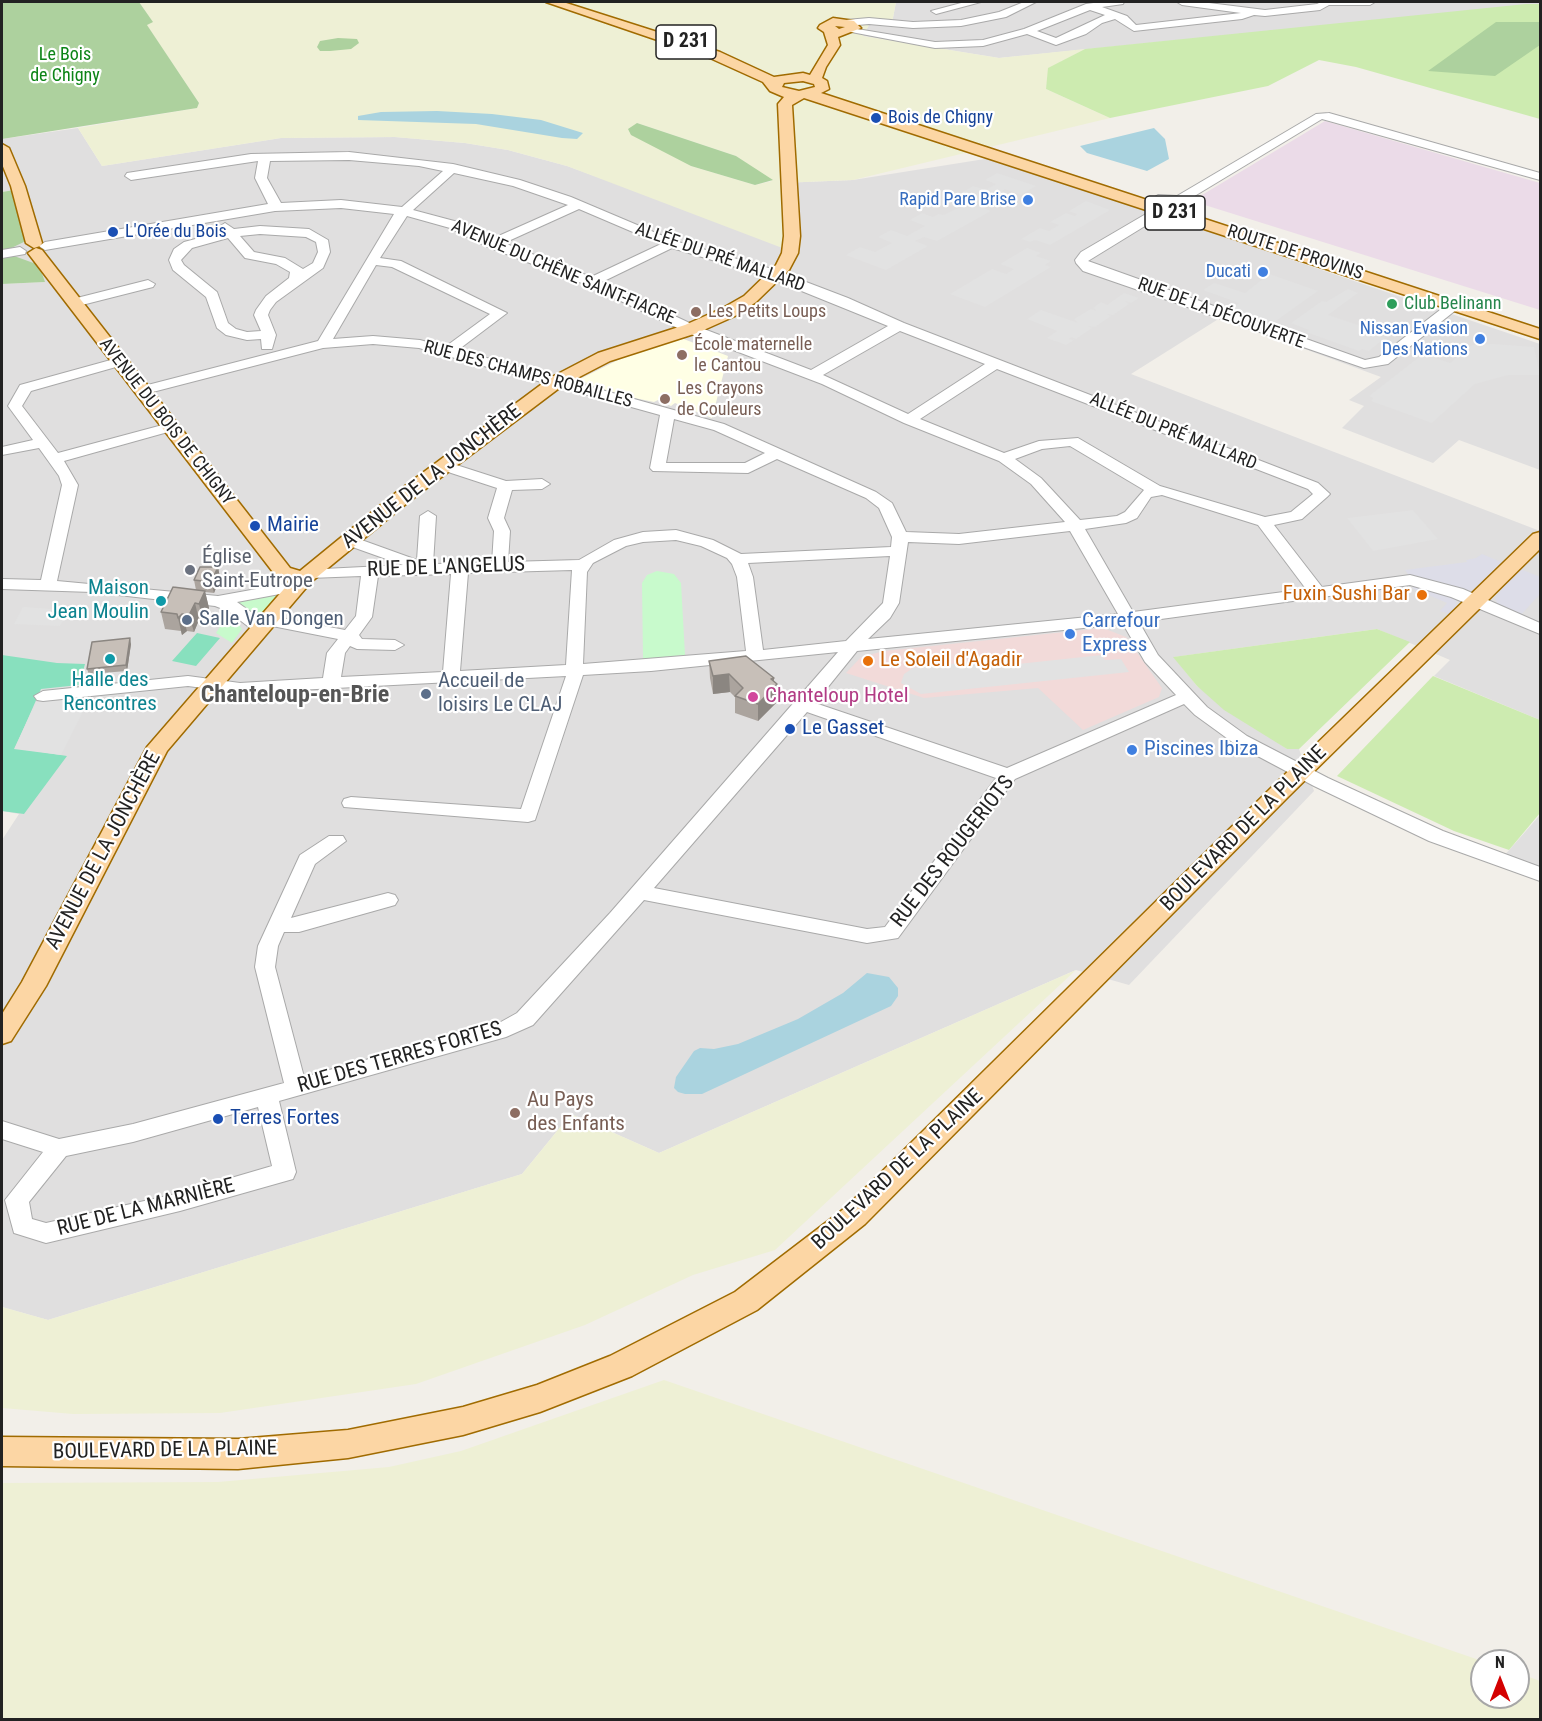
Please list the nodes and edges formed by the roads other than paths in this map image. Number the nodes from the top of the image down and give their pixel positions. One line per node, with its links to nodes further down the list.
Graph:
1 (552, 2): 11 (main road, D 231)
2 (976, 2): 10 (street)
3 (1031, 2): 14 (street)
4 (1119, 2): 9 (street)
5 (1182, 2): 8 (street)
6 (1327, 2): 7 (street); 12 (street)
7 (1370, 2)
8 (1219, 4): 12 (street)
9 (1090, 6): 13 (street); 16 (street)
10 (939, 7): 14 (street)
11 (580, 10): 18 (main road, D 231); 19 (main road, D 231)
12 (1251, 12): 13 (street)
13 (1115, 15): 16 (street)
14 (961, 23): 15 (street)
15 (839, 26): 16 (street); 17 (main road)
16 (1028, 32)
17 (827, 58): 18 (main road); 20 (main road)
18 (793, 77): 19 (main road); 20 (main road)
19 (776, 88): 20 (main road); 21 (main road, AVENUE DE LA JONCHÈRE)
20 (811, 89): 21 (main road); 28 (main road, ROUTE DE PROVINS / D 231)
21 (786, 113): 39 (main road, AVENUE DE LA JONCHÈRE)
22 (2, 148): 36 (main road, AVENUE DU BOIS DE CHIGNY)
23 (265, 158): 24 (street, ALLÉE DU PRÉ MALLARD); 25 (street, ALLÉE DU PRÉ MALLARD); 29 (street)
24 (453, 168): 27 (street, ALLÉE DU PRÉ MALLARD); 31 (street)
25 (131, 176)
26 (1540, 177): 30 (street)
27 (578, 205): 34 (street); 35 (street, ALLÉE DU PRÉ MALLARD)
28 (1154, 206): 30 (main road, ROUTE DE PROVINS / D 231); 44 (street, RUE DE LA DÉCOUVERTE)
29 (275, 207): 31 (street, AVENUE DU CHÊNE SAINT-FIACRE); 32 (street, AVENUE DU CHÊNE SAINT-FIACRE)
30 (1182, 207): 44 (main road, ROUTE DE PROVINS / D 231); 45 (main road, ROUTE DE PROVINS / D 231)
31 (404, 211): 34 (street, AVENUE DU CHÊNE SAINT-FIACRE); 38 (street)
32 (214, 217): 33 (street); 36 (street, AVENUE DU CHÊNE SAINT-FIACRE)
33 (232, 233): 40 (street); 40 (street); 49 (street)
34 (492, 244): 41 (street, AVENUE DU CHÊNE SAINT-FIACRE)
35 (671, 244): 39 (street, ALLÉE DU PRÉ MALLARD); 41 (street)
36 (34, 248): 37 (street, AVENUE DU CHÊNE SAINT-FIACRE); 43 (main road, AVENUE DU BOIS DE CHIGNY)
37 (2, 254)
38 (372, 261): 50 (street); 51 (street)
39 (775, 275): 46 (street, ALLÉE DU PRÉ MALLARD); 47 (main road, AVENUE DE LA JONCHÈRE)
40 (296, 280): 49 (street)
41 (592, 282): 47 (street, AVENUE DU CHÊNE SAINT-FIACRE)
42 (148, 284): 43 (street)
43 (74, 303): 53 (main road, AVENUE DU BOIS DE CHIGNY)
44 (1454, 306): 48 (main road, ROUTE DE PROVINS / D 231)
45 (1540, 324)
46 (899, 326): 54 (street, ALLÉE DU PRÉ MALLARD); 55 (street)
47 (691, 329): 55 (street, AVENUE DU CHÊNE SAINT-FIACRE); 56 (main road, AVENUE DE LA JONCHÈRE)
48 (1540, 334)
49 (269, 335): 52 (street)
50 (323, 344): 51 (street, RUE DES CHAMPS ROBAILLES); 52 (street, RUE DES CHAMPS ROBAILLES)
51 (447, 352): 56 (street, RUE DES CHAMPS ROBAILLES)
52 (270, 357): 57 (street, RUE DES CHAMPS ROBAILLES)
53 (118, 362): 57 (main road, AVENUE DU BOIS DE CHIGNY); 61 (street)
54 (997, 363): 59 (street); 72 (street, ALLÉE DU PRÉ MALLARD)
55 (811, 376): 59 (street, AVENUE DU CHÊNE SAINT-FIACRE)
56 (556, 382): 58 (street, RUE DES CHAMPS ROBAILLES); 66 (main road, AVENUE DE LA JONCHÈRE)
57 (141, 391): 60 (main road, AVENUE DU BOIS DE CHIGNY)
58 (668, 414): 63 (street, RUE DES CHAMPS ROBAILLES); 63 (street)
59 (909, 420): 65 (street, AVENUE DU CHÊNE SAINT-FIACRE)
60 (170, 427): 64 (street); 84 (main road, AVENUE DU BOIS DE CHIGNY)
61 (42, 442): 62 (street); 64 (street)
62 (2, 451)
63 (776, 453): 77 (street, RUE DES CHAMPS ROBAILLES)
64 (54, 459): 86 (street)
65 (1004, 459): 69 (street); 73 (street, AVENUE DU CHÊNE SAINT-FIACRE)
66 (444, 466): 68 (street); 76 (main road, AVENUE DE LA JONCHÈRE)
67 (542, 484): 68 (street)
68 (505, 486): 80 (street)
69 (1155, 490): 72 (street); 73 (street)
70 (428, 516): 81 (street)
71 (681, 518): 74 (street)
72 (1264, 522): 87 (street)
73 (1077, 526): 77 (street); 90 (street, AVENUE DU CHÊNE SAINT-FIACRE)
74 (676, 535): 78 (street); 79 (street)
75 (1540, 538): 89 (main road, BOULEVARD DE LA PLAINE)
76 (350, 542): 81 (street); 84 (main road, AVENUE DE LA JONCHÈRE)
77 (900, 544): 78 (street); 95 (street)
78 (737, 559): 96 (street)
79 (582, 565): 80 (street, RUE DE L'ANGELUS); 97 (street)
80 (500, 566): 82 (street, RUE DE L'ANGELUS)
81 (425, 568): 82 (street, RUE DE L'ANGELUS); 83 (street, RUE DE L'ANGELUS)
82 (460, 568): 98 (street)
83 (370, 571): 84 (street, RUE DE L'ANGELUS); 93 (street)
84 (303, 579): 88 (street, RUE DE L'ANGELUS); 91 (main road, AVENUE DE LA JONCHÈRE)
85 (2, 584): 86 (street)
86 (48, 586): 88 (street)
87 (1318, 593): 89 (street); 90 (street)
88 (218, 601): 91 (street)
89 (1474, 602): 92 (street); 104 (main road, BOULEVARD DE LA PLAINE)
90 (1129, 618): 95 (street); 102 (street, AVENUE DU CHÊNE SAINT-FIACRE)
91 (263, 623): 93 (street); 99 (main road, AVENUE DE LA JONCHÈRE)
92 (1540, 629)
93 (351, 636): 94 (street); 100 (street)
94 (395, 645)
95 (852, 645): 96 (street); 103 (street, RUE DES TERRES FORTES)
96 (755, 656): 97 (street)
97 (575, 671): 98 (street); 106 (street)
98 (451, 677): 100 (street)
99 (210, 684): 100 (street); 101 (street); 112 (main road, AVENUE DE LA JONCHÈRE)
100 (331, 684)
101 (43, 696)
102 (1185, 697): 104 (street, AVENUE DU CHÊNE SAINT-FIACRE); 105 (street, RUE DES ROUGERIOTS)
103 (804, 705): 105 (street); 109 (street, RUE DES TERRES FORTES)
104 (1302, 773): 108 (street, AVENUE DU CHÊNE SAINT-FIACRE); 117 (main road, BOULEVARD DE LA PLAINE)
105 (1008, 775): 109 (street, RUE DES ROUGERIOTS)
106 (351, 803)
107 (336, 841): 111 (street)
108 (1540, 874)
109 (638, 892): 113 (street, RUE DES TERRES FORTES)
110 (388, 900): 111 (street)
111 (277, 925): 113 (street)
112 (2, 1034)
113 (296, 1088): 114 (street, RUE DES TERRES FORTES)
114 (267, 1096): 116 (street, RUE DES TERRES FORTES); 116 (street, RUE DE LA MARNIÈRE)
115 (2, 1130): 116 (street, RUE DES TERRES FORTES)
116 (59, 1148)
117 (2, 1452)

